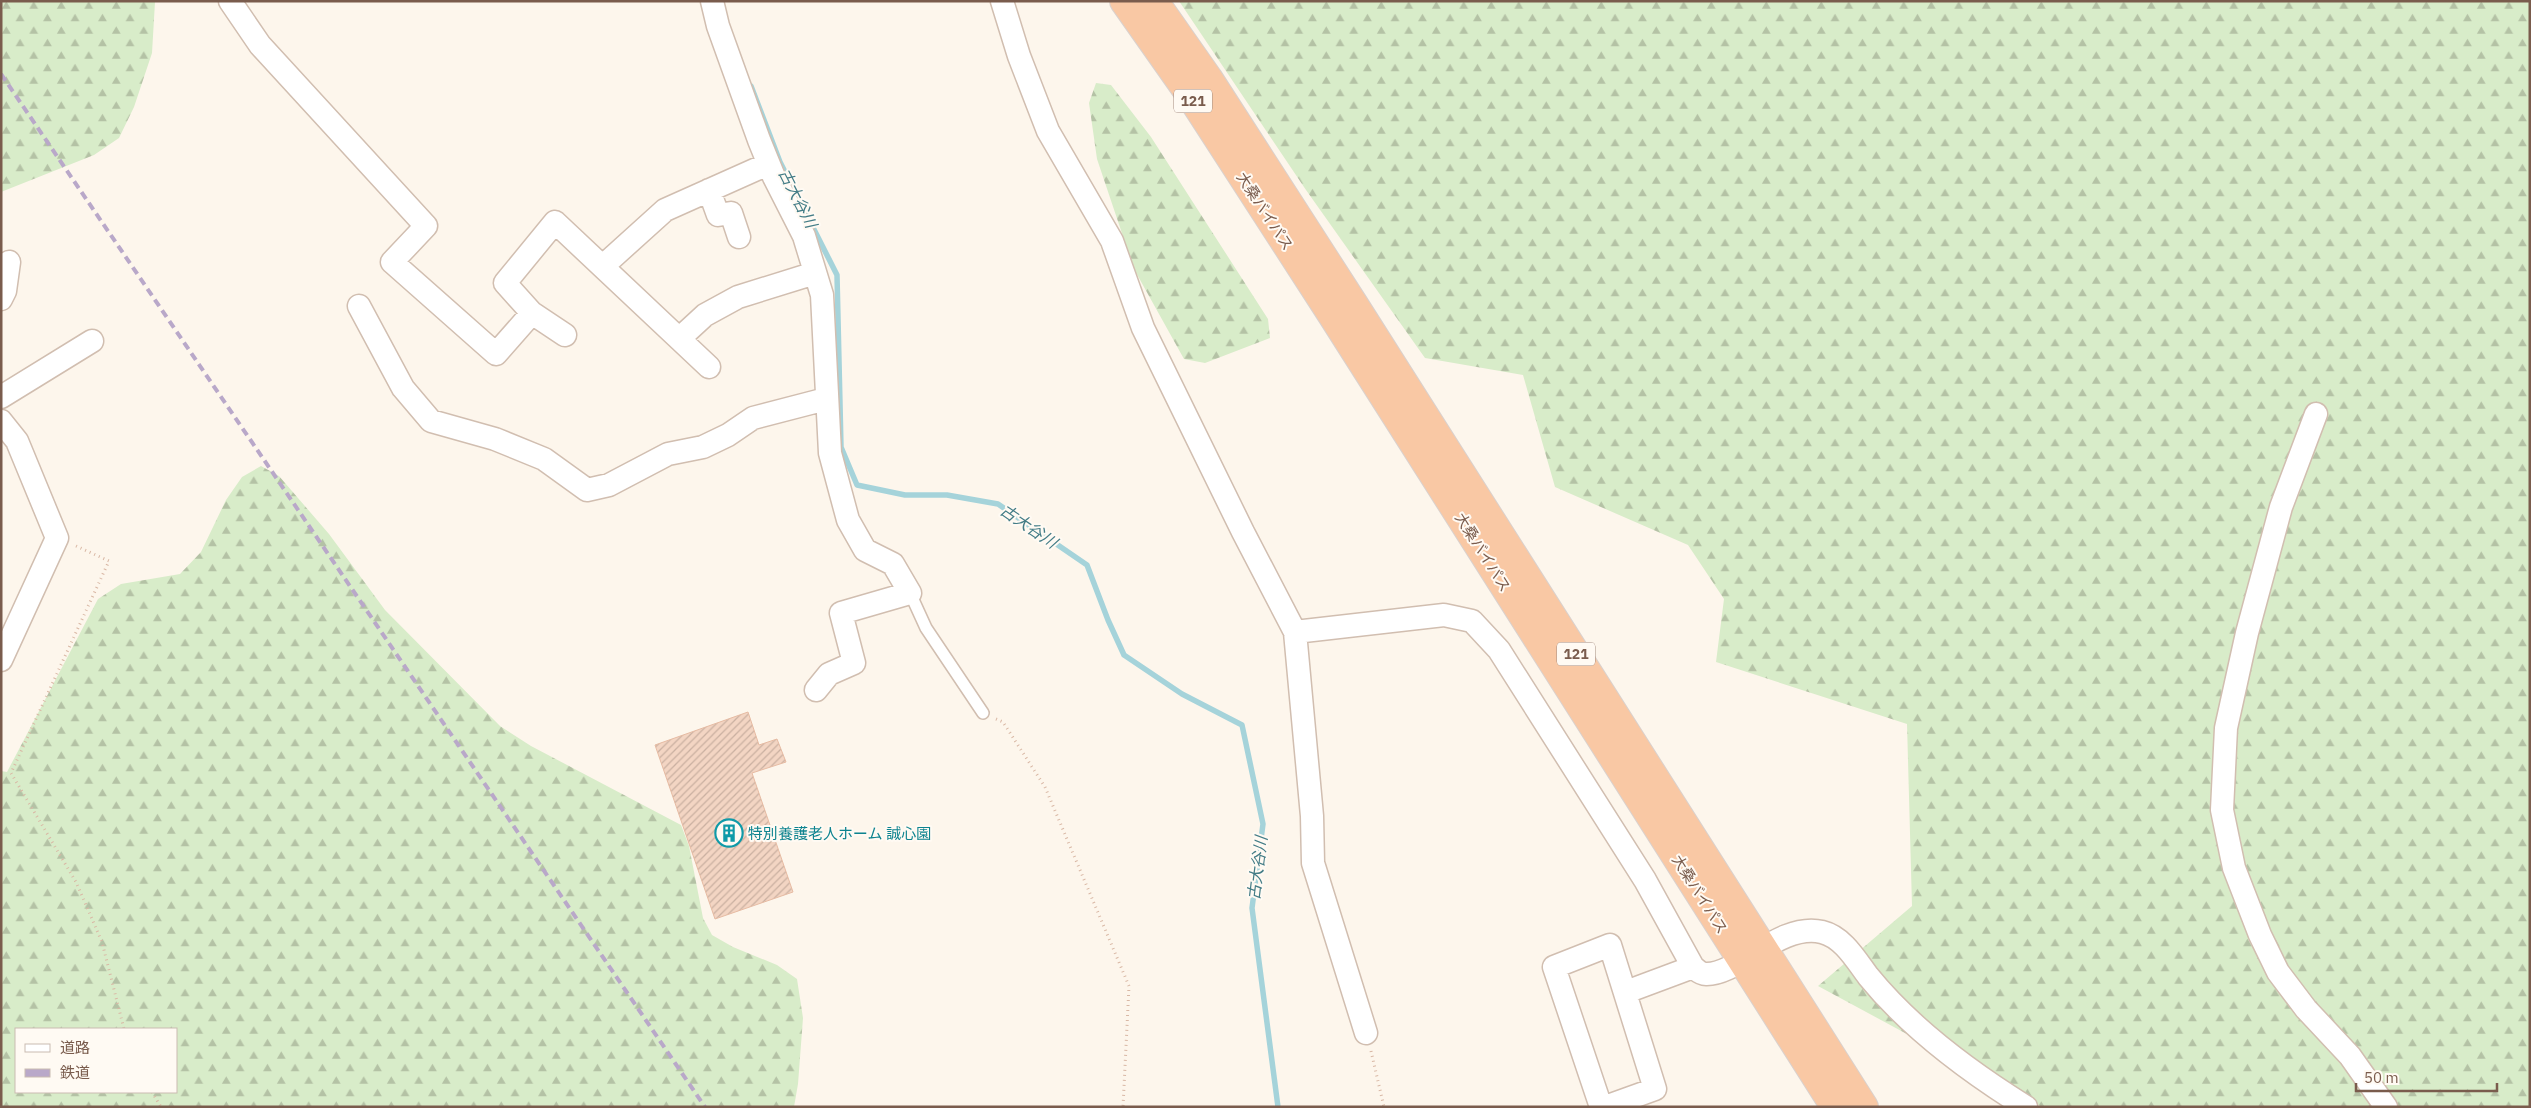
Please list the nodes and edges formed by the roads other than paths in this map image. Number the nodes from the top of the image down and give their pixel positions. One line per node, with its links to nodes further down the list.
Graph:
1 (230, 1): 15 (street)
2 (712, 1): 6 (street)
3 (1002, 1): 25 (street)
4 (1124, 1): 8 (highway, 大桑バイパス / 121)
5 (1154, 1): 8 (highway, 大桑バイパス / 121)
6 (768, 164): 7 (street); 12 (street)
7 (709, 190): 9 (street); 11 (street)
8 (1274, 202): 29 (highway, 大桑バイパス / 121)
9 (739, 237)
10 (9, 262): 13 (street)
11 (603, 266): 15 (street); 17 (street)
12 (815, 273): 17 (street); 21 (street)
13 (1, 299)
14 (359, 306): 21 (street)
15 (532, 313): 16 (street)
16 (566, 335)
17 (680, 338): 19 (street)
18 (92, 341): 20 (street)
19 (709, 367)
20 (1, 397)
21 (826, 399): 24 (street)
22 (2316, 414): 38 (street)
23 (1, 421): 26 (street)
24 (910, 593): 27 (street); 28 (lane)
25 (1295, 632): 30 (street); 32 (street)
26 (1, 660)
27 (816, 690)
28 (984, 713)
29 (1752, 953): 30 (street); 35 (highway, 大桑バイパス / 121); 36 (highway, 大桑バイパス / 121); 37 (street)
30 (1693, 967): 31 (street)
31 (1626, 992): 33 (street); 34 (street)
32 (1366, 1033)
33 (1600, 1107)
34 (1605, 1107)
35 (1836, 1107)
36 (1864, 1107)
37 (2026, 1107)
38 (2386, 1107)

